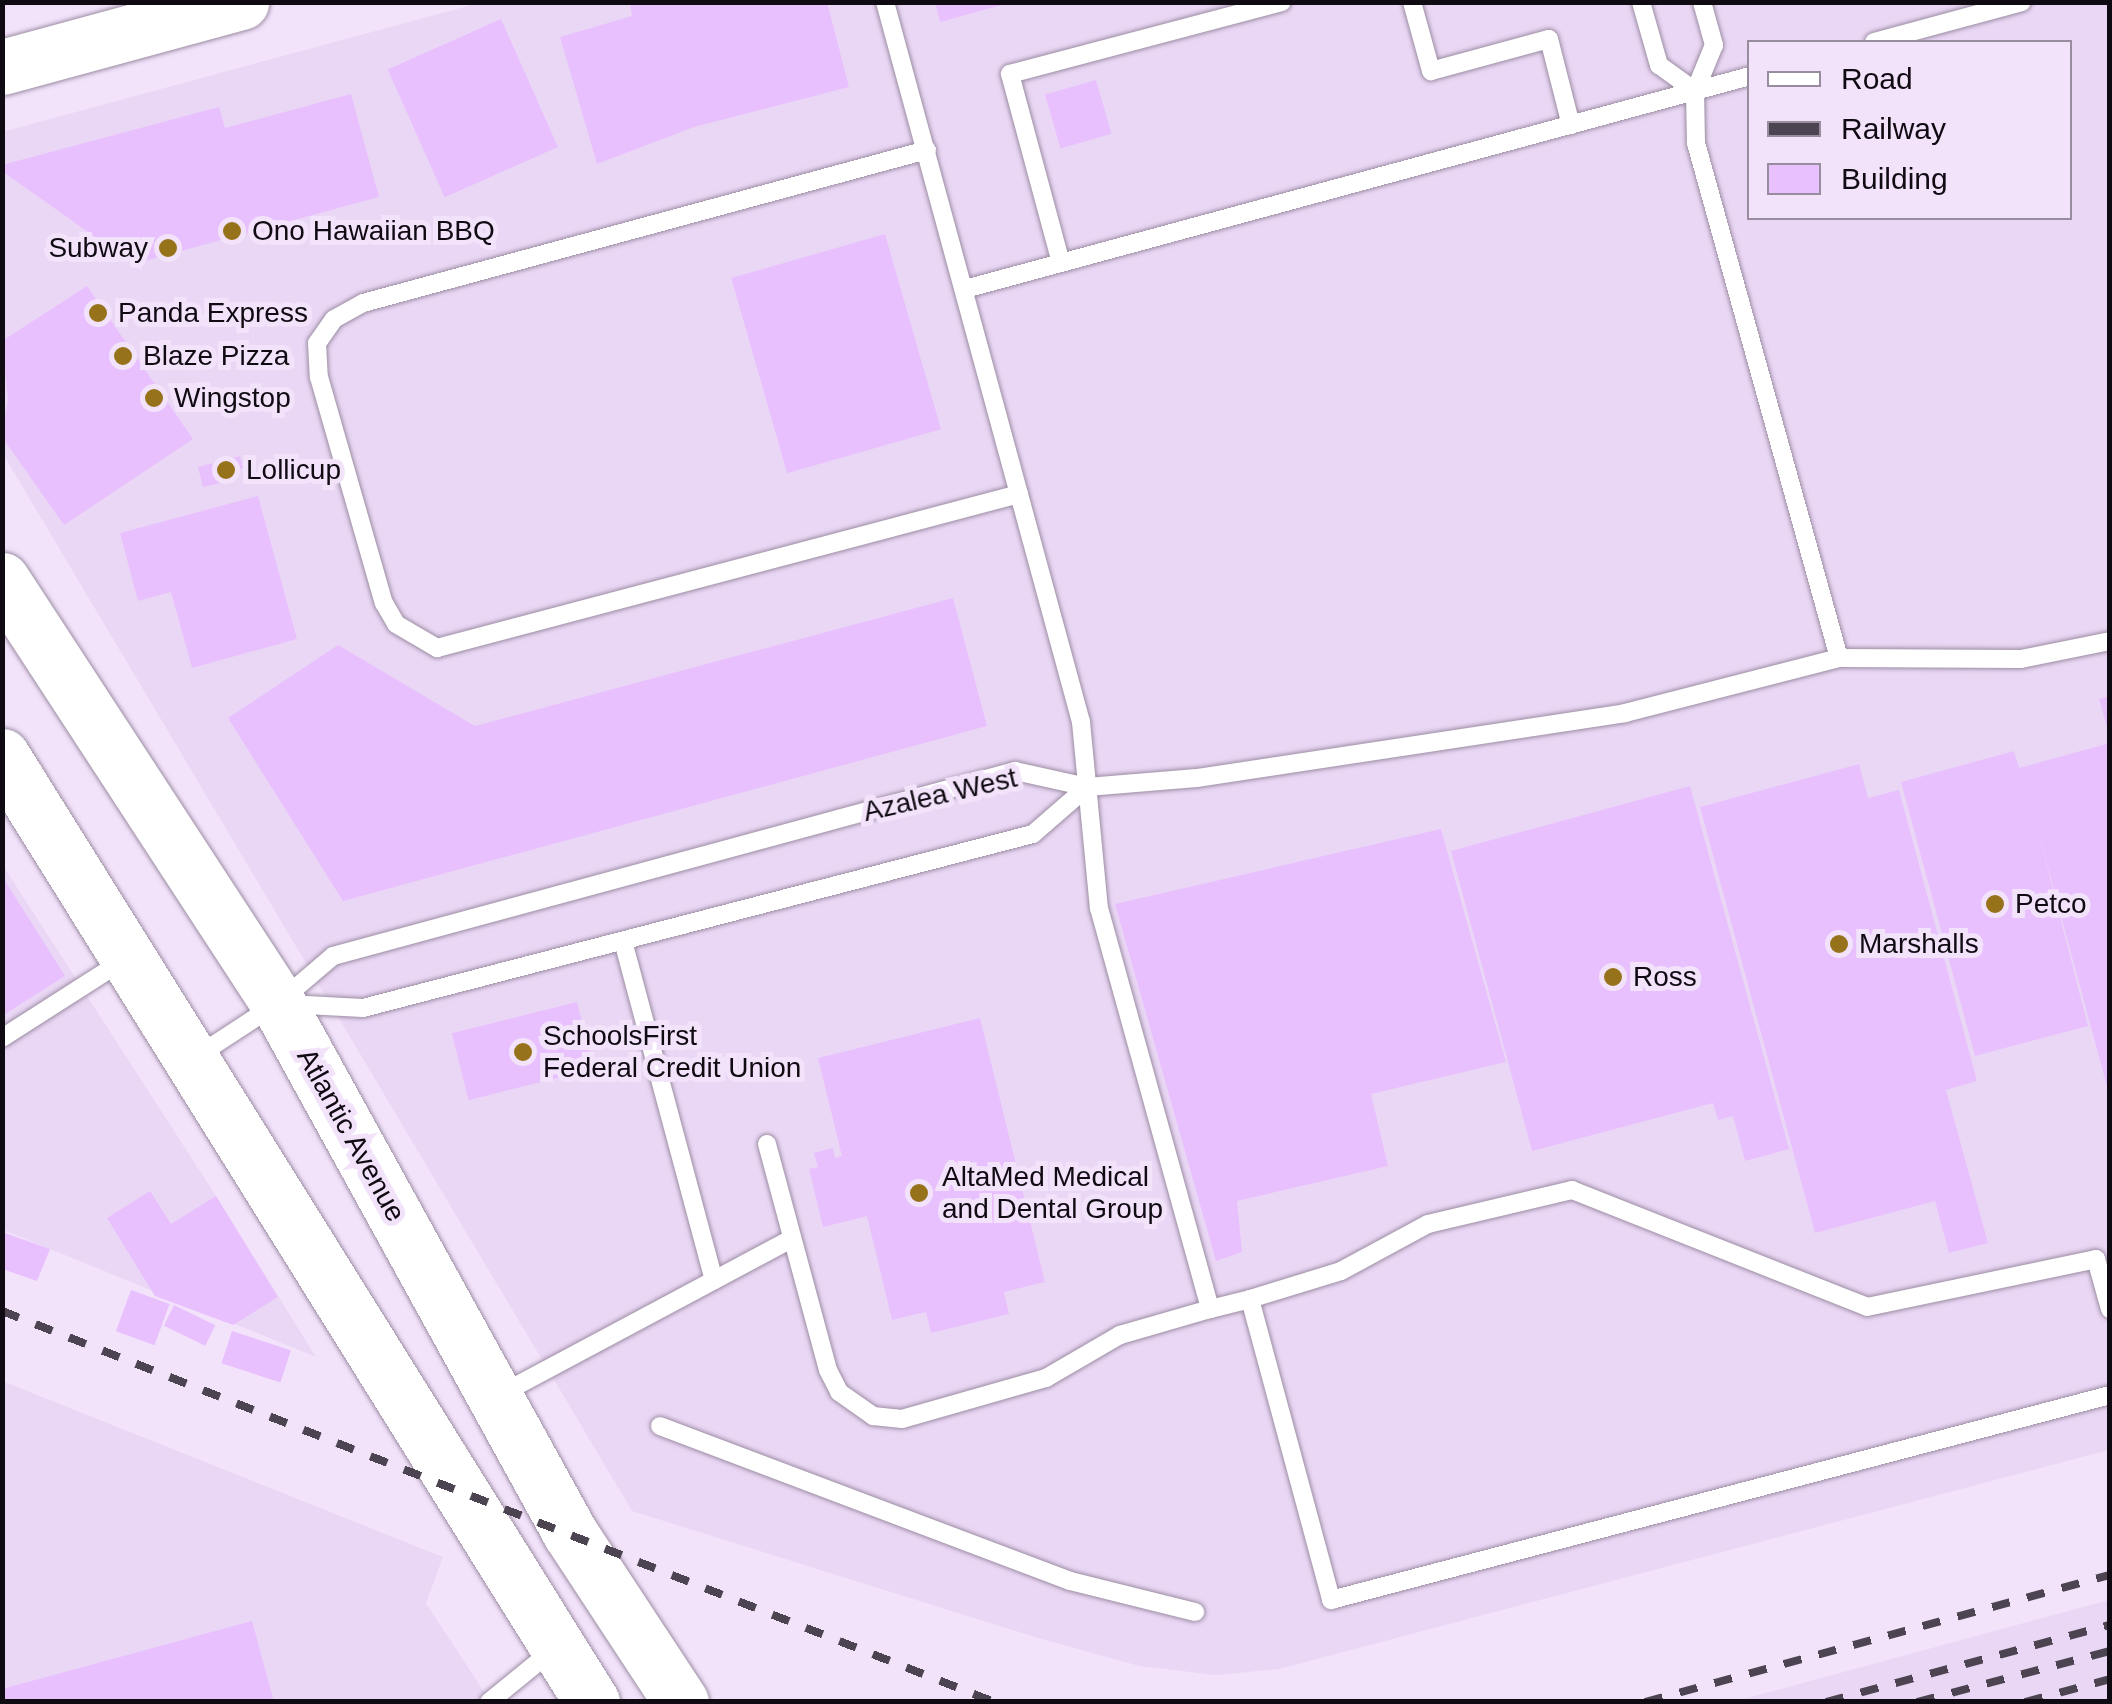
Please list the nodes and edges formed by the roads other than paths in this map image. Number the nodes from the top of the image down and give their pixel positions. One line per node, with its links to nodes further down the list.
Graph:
1 (241, 2): 9 (main road)
2 (885, 2): 13 (lane)
3 (1282, 2): 14 (lane)
4 (1412, 2): 12 (lane)
5 (1641, 2): 11 (lane)
6 (1702, 2): 11 (lane)
7 (2022, 2): 8 (lane)
8 (1881, 40)
9 (2, 68)
10 (1747, 77): 11 (lane)
11 (1695, 91): 12 (lane); 19 (lane)
12 (1572, 125): 14 (lane)
13 (927, 150): 15 (lane); 16 (lane)
14 (1061, 264): 15 (lane)
15 (965, 290): 16 (lane)
16 (1020, 494): 21 (lane)
17 (2, 580): 24 (main road, Atlantic Avenue)
18 (2110, 641): 19 (lane)
19 (1839, 658): 21 (lane)
20 (2, 756): 23 (main road)
21 (1086, 787): 22 (lane, Azalea West); 24 (lane, Azalea West); 32 (lane)
22 (622, 942): 24 (lane, Azalea West); 29 (lane)
23 (130, 956): 25 (lane); 26 (main road)
24 (278, 1003): 26 (lane, Azalea West); 33 (main road, Atlantic Avenue)
25 (2, 1038)
26 (194, 1058): 37 (main road)
27 (767, 1144): 28 (lane)
28 (791, 1239): 29 (lane); 32 (lane)
29 (714, 1280): 33 (lane)
30 (1250, 1299): 31 (lane); 32 (lane); 34 (lane)
31 (2110, 1309)
32 (1210, 1310)
33 (496, 1396): 40 (main road, Atlantic Avenue)
34 (2110, 1396)
35 (660, 1426): 36 (lane)
36 (1195, 1612)
37 (557, 1647): 38 (lane); 39 (main road)
38 (489, 1702)
39 (592, 1702)
40 (681, 1702)

